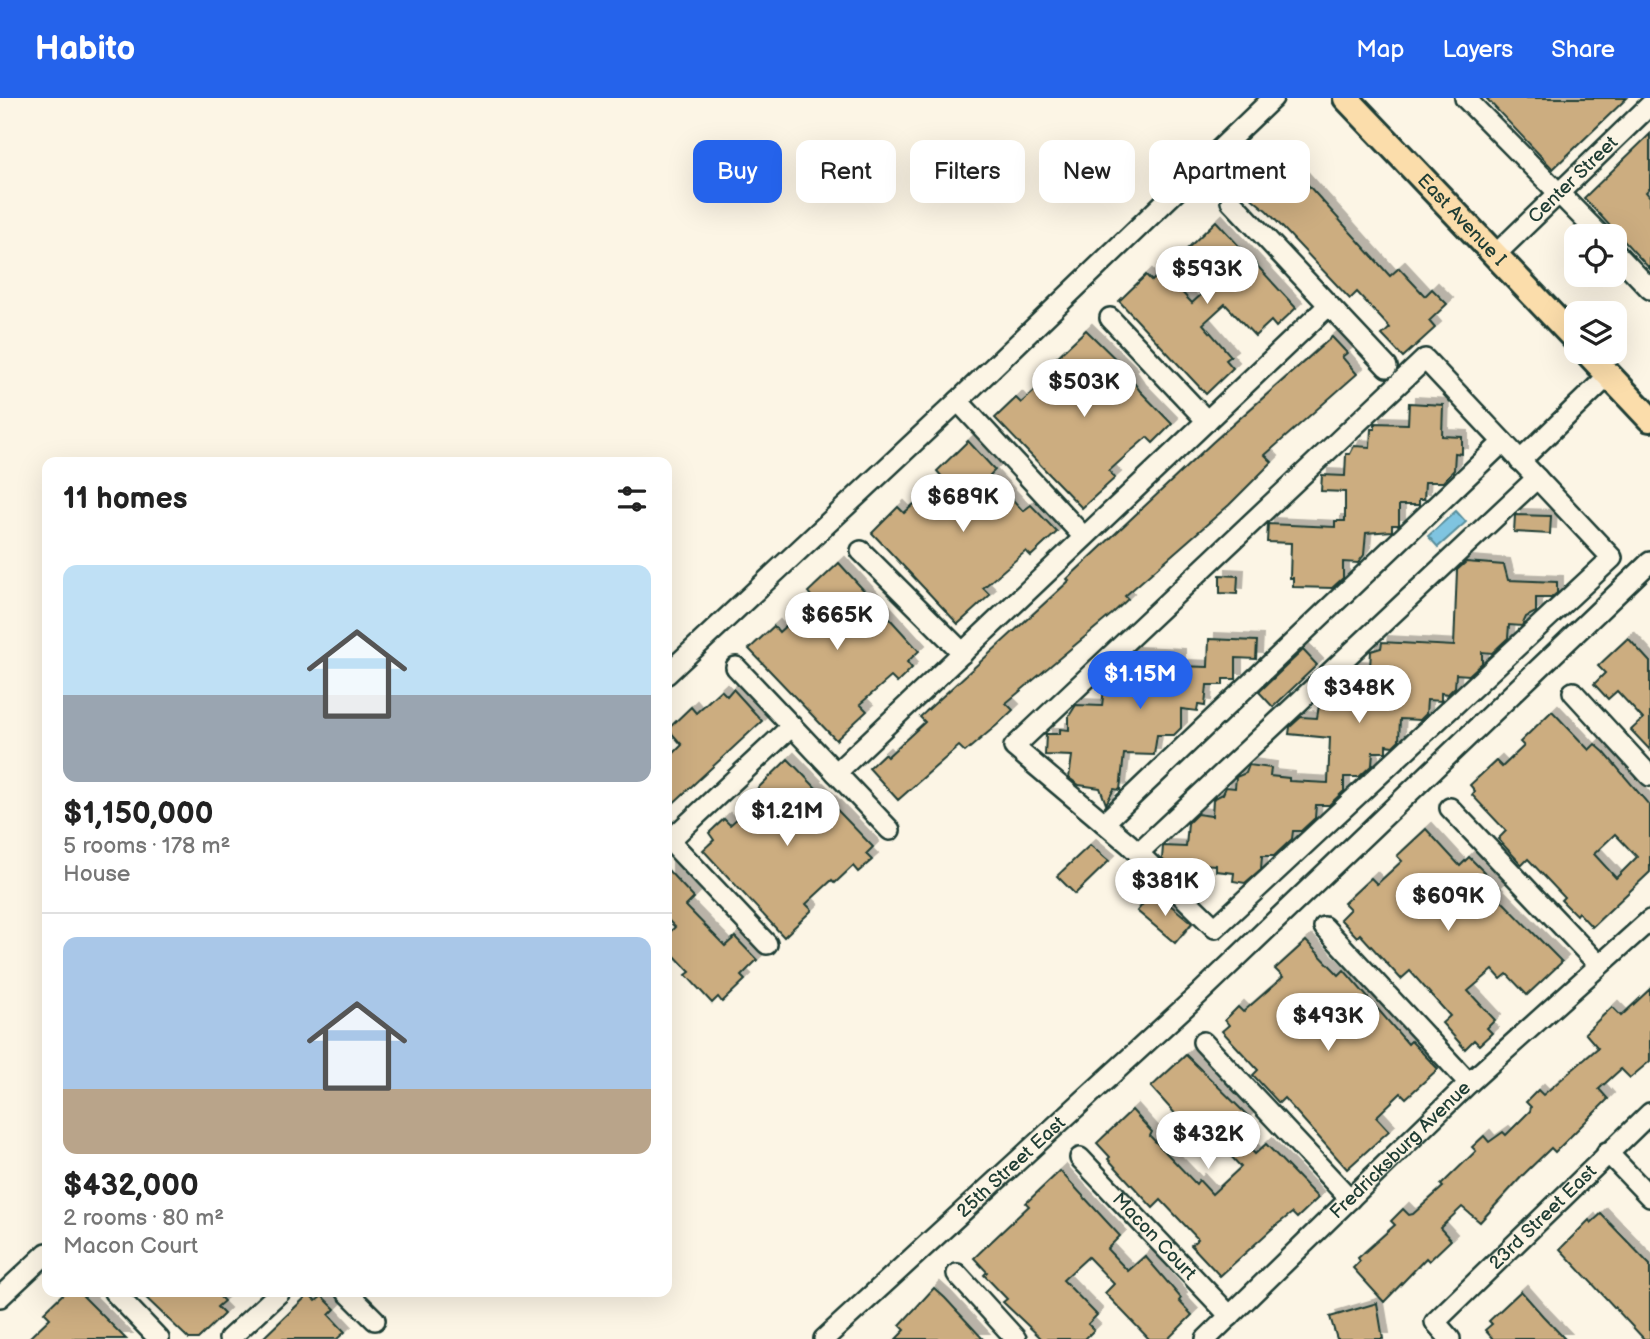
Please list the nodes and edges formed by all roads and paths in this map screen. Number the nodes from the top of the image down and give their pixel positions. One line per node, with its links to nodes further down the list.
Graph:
1 (1273, 98): 17 (street)
2 (1346, 98): 8 (main road, East Avenue I)
3 (1465, 98): 5 (street)
4 (1650, 105): 5 (street, Center Street)
5 (1560, 193): 7 (street); 8 (street, Center Street)
6 (1233, 203): 11 (street)
7 (1590, 224)
8 (1496, 254): 13 (main road, East Avenue I)
9 (1627, 265): 10 (street)
10 (1650, 289)
11 (1329, 304): 15 (street); 19 (street)
12 (1110, 318): 19 (street)
13 (1564, 327)
14 (1598, 364): 16 (main road)
15 (1387, 367)
16 (1609, 375): 18 (main road); 21 (street)
17 (958, 401): 23 (street); 28 (street)
18 (1650, 419)
19 (1207, 421): 23 (street)
20 (1503, 442): 21 (street); 34 (street); 34 (street)
21 (1520, 461): 22 (street)
22 (1537, 478): 38 (street); 38 (street)
23 (1084, 537): 26 (street)
24 (861, 551): 26 (street)
25 (1650, 562): 60 (street, 25th Street East)
26 (963, 653): 31 (street)
27 (736, 667): 30 (street)
28 (672, 669)
29 (1573, 692): 32 (street)
30 (792, 726): 31 (street); 36 (street)
31 (836, 773): 35 (street)
32 (1650, 776)
33 (1450, 808): 42 (street)
34 (1104, 823): 38 (street)
35 (890, 830)
36 (672, 838)
37 (672, 846): 41 (street)
38 (1138, 853)
39 (1650, 920): 42 (street, Fredricksburg Avenue)
40 (1324, 927): 44 (street)
41 (767, 944)
42 (1599, 965): 44 (street, Fredricksburg Avenue)
43 (1203, 1042): 49 (street)
44 (1469, 1083): 49 (street, Fredricksburg Avenue)
45 (1650, 1112): 46 (street, 23rd Street East)
46 (1607, 1152): 48 (street); 63 (street, 23rd Street East)
47 (1080, 1158): 56 (street, Macon Court)
48 (1650, 1197)
49 (1350, 1199): 56 (street, Fredricksburg Avenue)
50 (42, 1258): 52 (street)
51 (957, 1274): 61 (street)
52 (0, 1297)
53 (119, 1297): 58 (street)
54 (275, 1297): 59 (street)
55 (353, 1297): 57 (street)
56 (1230, 1317): 62 (street, Fredricksburg Avenue)
57 (375, 1320)
58 (159, 1339)
59 (229, 1339)
60 (824, 1339)
61 (1016, 1339)
62 (1206, 1339)
63 (1450, 1339)

